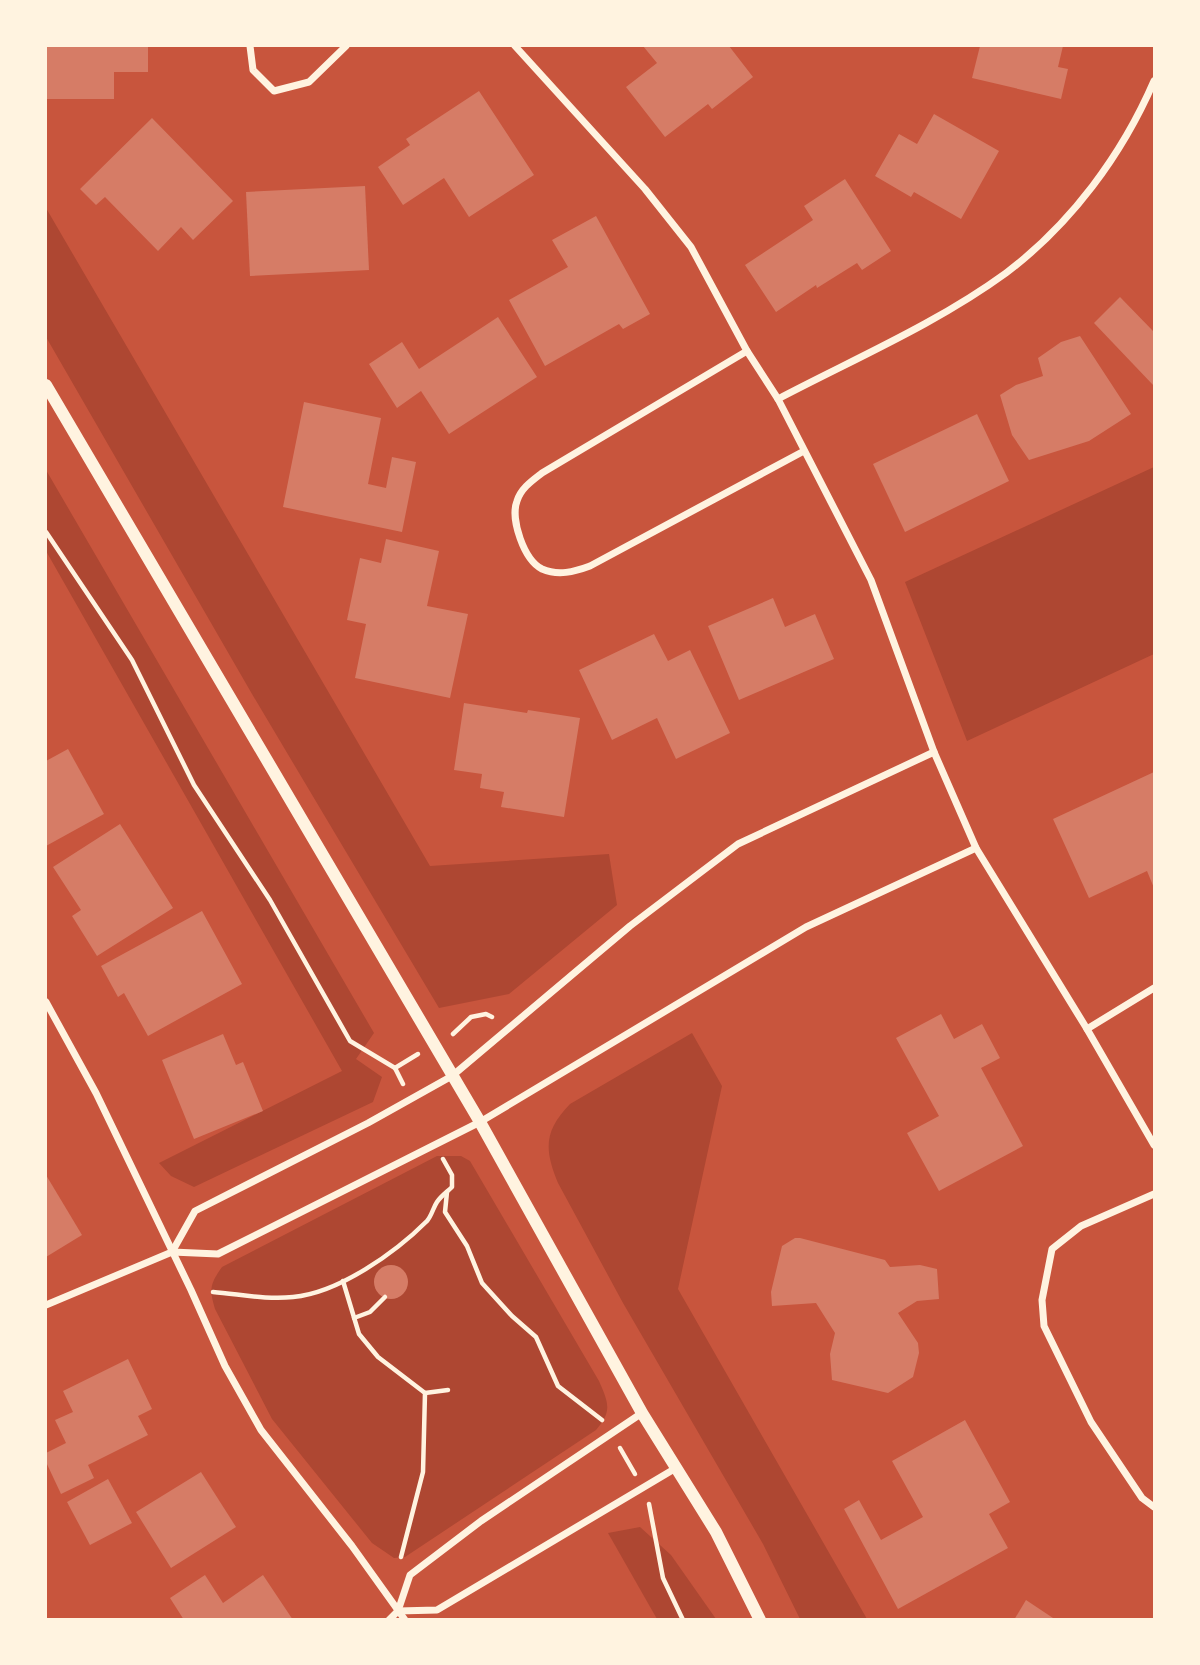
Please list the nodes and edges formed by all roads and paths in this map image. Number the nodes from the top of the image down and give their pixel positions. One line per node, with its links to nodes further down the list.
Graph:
1 (250, 46): 2 (street)
2 (346, 46)
3 (515, 46): 5 (street)
4 (1154, 81): 7 (street)
5 (747, 351): 7 (street); 8 (street)
6 (46, 385): 15 (street)
7 (778, 399): 8 (street)
8 (804, 451): 10 (street)
9 (46, 532): 16 (path)
10 (934, 752): 11 (street); 15 (street)
11 (976, 848): 14 (street); 17 (street)
12 (1154, 988): 14 (street)
13 (46, 1002): 22 (street)
14 (1087, 1029): 19 (street)
15 (452, 1076): 16 (street); 17 (street)
16 (411, 1099): 22 (street)
17 (480, 1122): 18 (street); 30 (street)
18 (435, 1144): 20 (path); 22 (street)
19 (1154, 1145)
20 (447, 1192): 23 (path); 31 (path)
21 (1154, 1194): 34 (street)
22 (172, 1252): 24 (street); 26 (street)
23 (343, 1281): 24 (path); 27 (path)
24 (191, 1290): 36 (street)
25 (385, 1297): 27 (path)
26 (46, 1305)
27 (354, 1318): 29 (path)
28 (448, 1390): 29 (path)
29 (425, 1393): 35 (path)
30 (642, 1413): 31 (street); 32 (street)
31 (611, 1433): 33 (path); 35 (street)
32 (676, 1468): 33 (street); 40 (street)
33 (643, 1488): 36 (street); 39 (path)
34 (1154, 1507)
35 (410, 1575): 36 (street)
36 (398, 1611): 37 (street); 38 (street)
37 (389, 1619)
38 (405, 1619)
39 (683, 1619)
40 (760, 1619)

